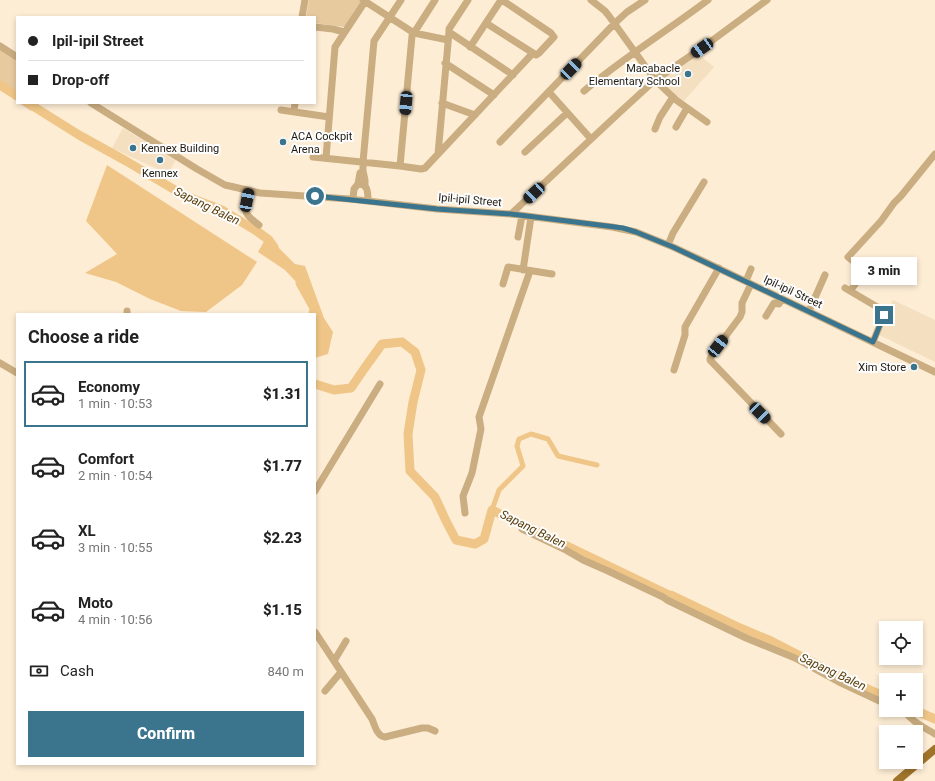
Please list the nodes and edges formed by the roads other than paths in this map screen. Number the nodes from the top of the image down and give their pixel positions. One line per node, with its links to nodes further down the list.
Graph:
1 (305, 0): 11 (street)
2 (365, 0): 12 (street); 16 (street)
3 (401, 0): 12 (street)
4 (435, 0): 17 (street)
5 (468, 0): 18 (street)
6 (502, 0): 13 (street); 22 (street)
7 (591, 0): 14 (street)
8 (645, 0): 14 (street)
9 (708, 0): 21 (street)
10 (767, 0): 26 (street)
11 (302, 16)
12 (390, 17): 17 (street); 50 (street)
13 (486, 23): 20 (street); 22 (street)
14 (615, 23): 21 (street); 28 (street)
15 (316, 27): 16 (street)
16 (344, 32): 39 (street)
17 (414, 33): 18 (street); 51 (street)
18 (448, 36): 20 (street); 24 (street)
19 (0, 46): 23 (street)
20 (470, 47): 25 (street)
21 (634, 52): 26 (street); 27 (street)
22 (533, 53): 25 (street)
23 (16, 56)
24 (445, 63): 29 (street); 31 (street)
25 (513, 75): 29 (street)
26 (656, 80): 30 (street); 43 (street)
27 (584, 91)
28 (549, 92): 37 (street); 44 (street)
29 (494, 95): 38 (street)
30 (673, 97): 34 (street); 42 (street)
31 (442, 103): 38 (street); 46 (street)
32 (93, 104): 54 (street, Ipil-ipil Street)
33 (295, 104): 36 (street)
34 (687, 108): 40 (street); 41 (street)
35 (281, 110): 36 (street)
36 (294, 111): 39 (street)
37 (567, 112): 43 (street); 45 (street)
38 (475, 115): 46 (street)
39 (329, 118): 49 (street)
40 (707, 122)
41 (676, 128)
42 (655, 129)
43 (591, 139): 57 (street)
44 (500, 142)
45 (525, 152)
46 (438, 154): 51 (street)
47 (935, 154): 73 (street)
48 (313, 158): 49 (street)
49 (326, 158): 50 (street)
50 (363, 162): 51 (street); 53 (street)
51 (400, 166)
52 (704, 182): 62 (street)
53 (361, 185): 55 (street); 56 (street)
54 (249, 191): 55 (street, Ipil-ipil Street); 60 (street)
55 (353, 199): 56 (street, Ipil-ipil Street)
56 (368, 201): 57 (street, Ipil-ipil Street)
57 (511, 214): 58 (street, Ipil-ipil Street)
58 (522, 216): 59 (street, Ipil-ipil Street); 61 (street)
59 (531, 217): 62 (street, Ipil-ipil Street); 65 (street)
60 (259, 225)
61 (518, 237)
62 (668, 245): 63 (street, Ipil-ipil Street)
63 (719, 268): 68 (street, Ipil-ipil Street); 75 (street)
64 (751, 269): 68 (street)
65 (526, 270): 66 (street); 69 (street); 81 (street)
66 (552, 274)
67 (825, 275): 71 (street)
68 (748, 283): 70 (street, Ipil-ipil Street); 79 (street)
69 (502, 284)
70 (782, 299): 71 (street, Ipil-ipil Street); 72 (street)
71 (809, 312): 73 (street, Ipil-ipil Street)
72 (766, 316)
73 (873, 342): 77 (street, Ipil-ipil Street)
74 (0, 363): 76 (street)
75 (674, 370)
76 (16, 372)
77 (935, 372)
78 (380, 384): 80 (street)
79 (781, 434)
80 (316, 489)
81 (465, 513)
82 (522, 529): 88 (street)
83 (316, 634): 85 (street)
84 (346, 641): 85 (street)
85 (334, 661): 86 (street)
86 (342, 672): 87 (street); 90 (street)
87 (324, 691)
88 (879, 701)
89 (909, 717): 91 (street)
90 (435, 731)
91 (935, 734)
92 (935, 749): 93 (main road)
93 (897, 781)

